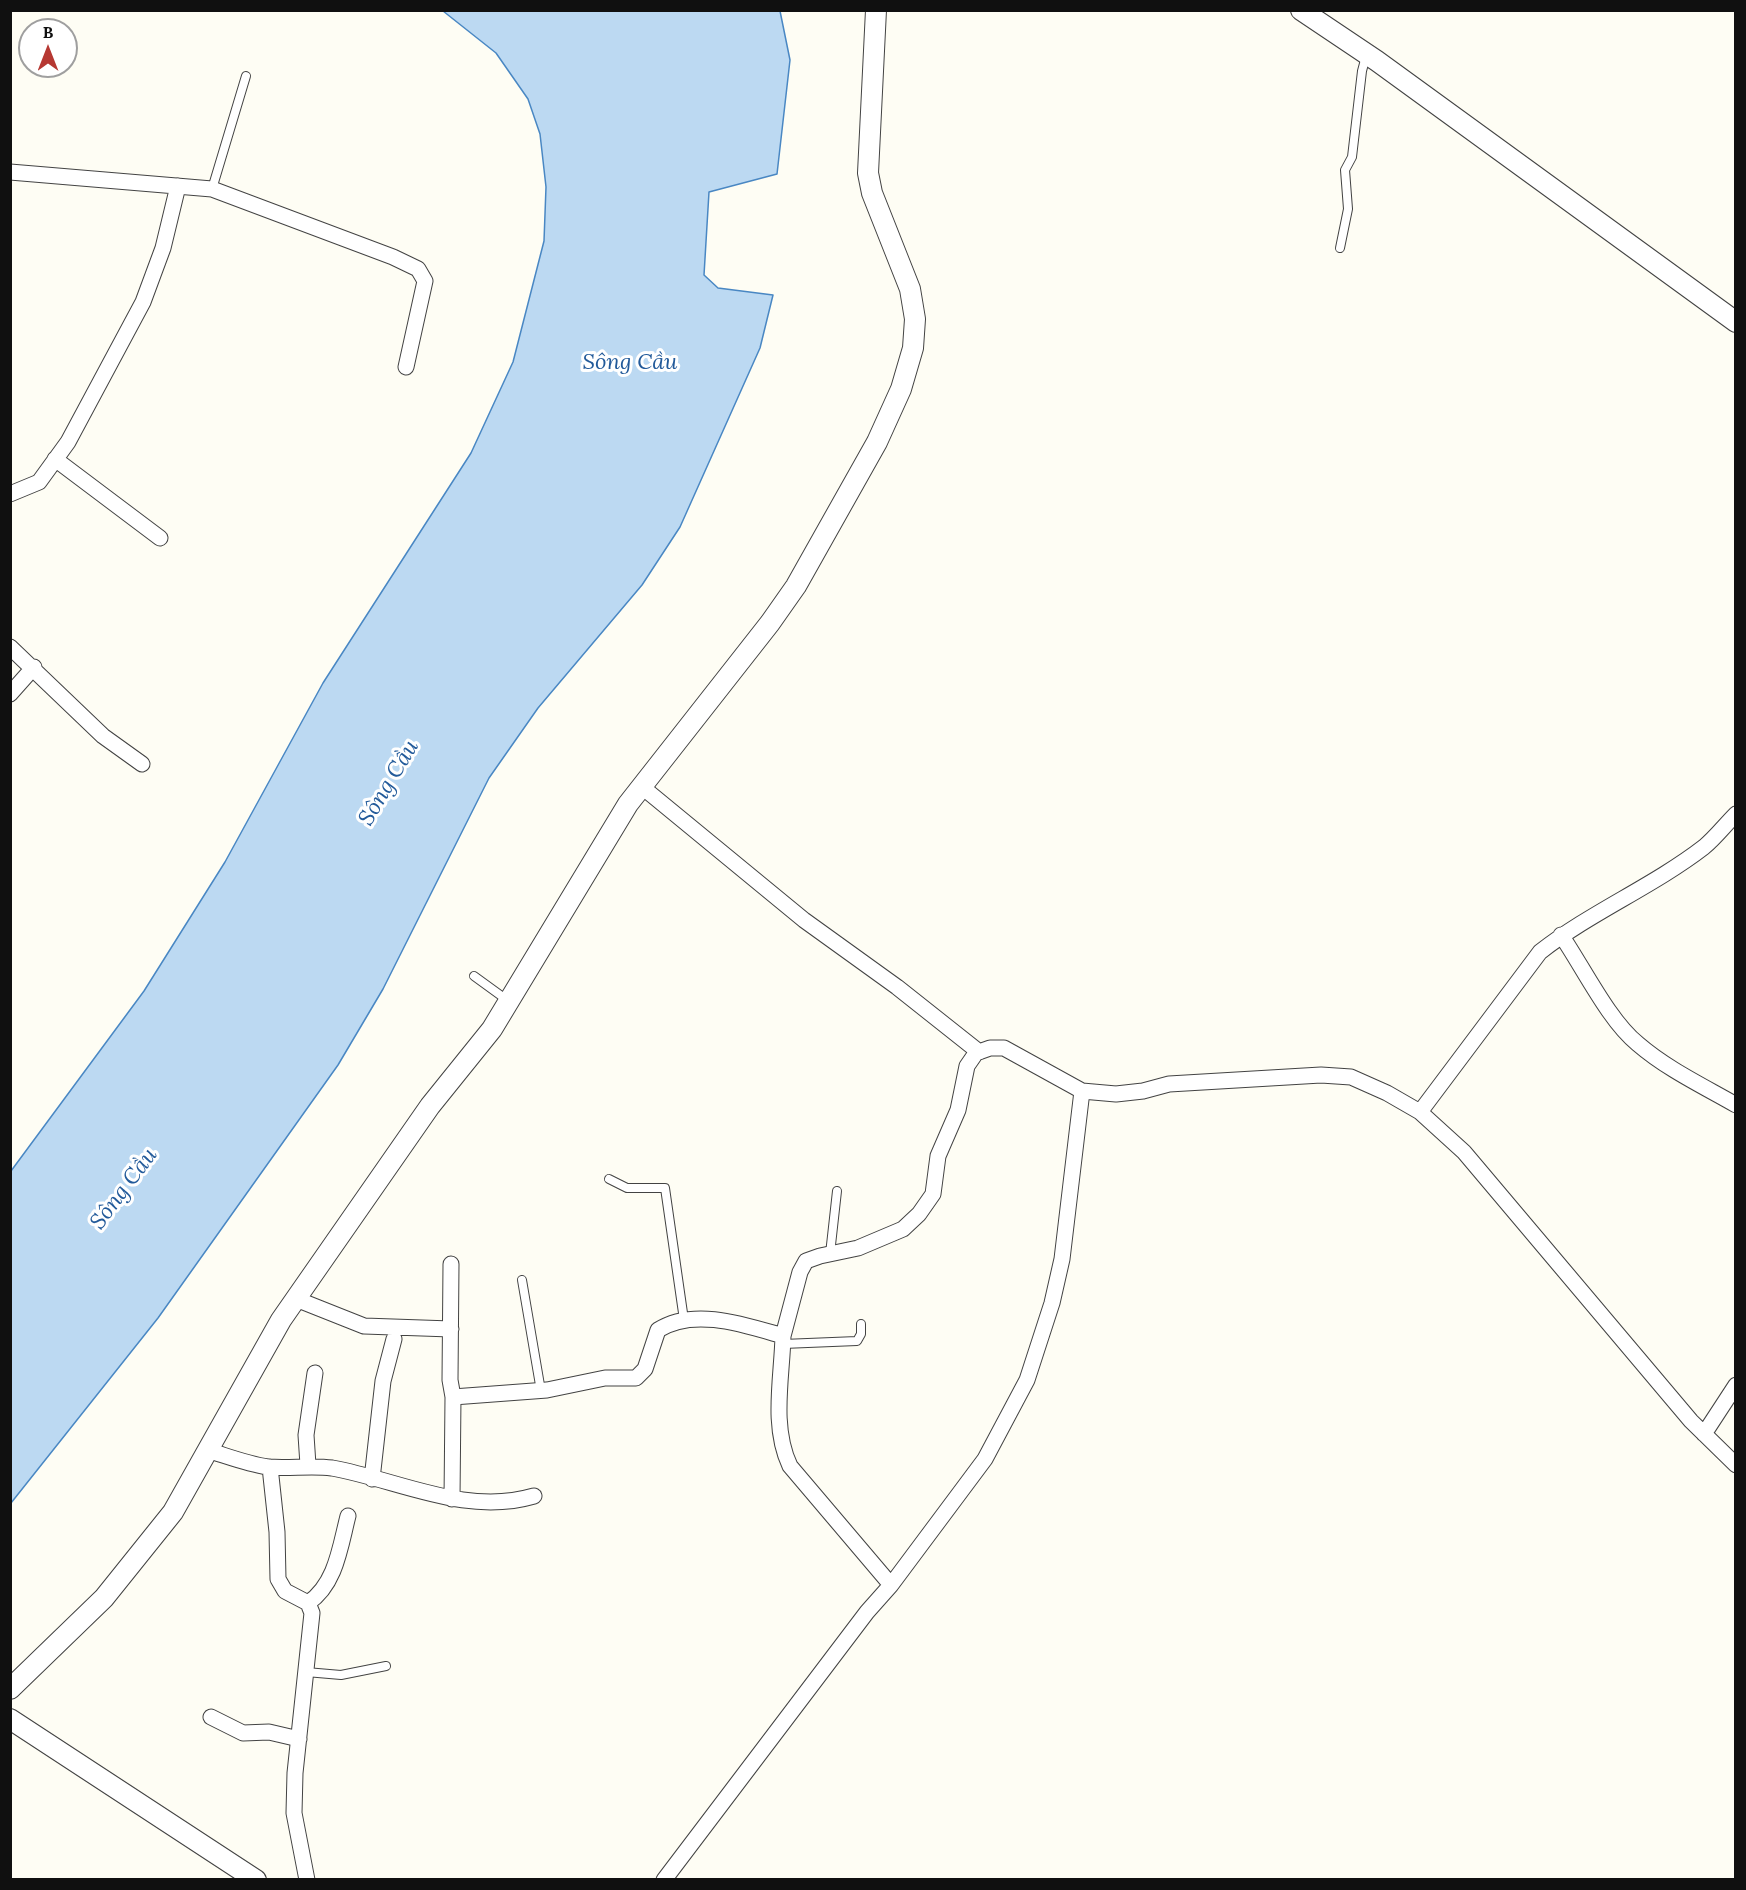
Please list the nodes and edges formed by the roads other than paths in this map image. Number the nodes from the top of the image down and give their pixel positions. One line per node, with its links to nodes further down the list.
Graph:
1 (876, 10): 18 (street)
2 (1301, 10): 3 (street)
3 (1367, 55): 8 (lane); 9 (street)
4 (246, 76): 7 (lane)
5 (10, 172): 6 (street)
6 (178, 186): 7 (street); 11 (street)
7 (212, 189): 10 (street)
8 (1340, 248)
9 (1736, 322)
10 (406, 367)
11 (56, 459): 12 (street); 13 (street)
12 (10, 494)
13 (160, 538)
14 (10, 647): 15 (street)
15 (34, 667): 16 (street); 17 (street)
16 (10, 694)
17 (141, 764)
18 (641, 786): 22 (street); 23 (street)
19 (1736, 814): 20 (street)
20 (1561, 935): 25 (street); 26 (street)
21 (474, 976): 22 (lane)
22 (508, 1001): 32 (street)
23 (979, 1052): 24 (street); 29 (street)
24 (1088, 1092): 26 (street); 51 (street)
25 (1736, 1105)
26 (1420, 1112): 42 (street)
27 (609, 1179): 33 (lane)
28 (837, 1191): 29 (lane)
29 (830, 1254): 37 (street)
30 (451, 1264): 35 (street)
31 (522, 1280): 40 (lane)
32 (296, 1299): 35 (street); 43 (street)
33 (684, 1320): 37 (street); 40 (street)
34 (861, 1324): 37 (lane)
35 (452, 1329): 41 (street)
36 (394, 1339): 47 (street)
37 (783, 1340): 51 (street)
38 (315, 1373): 44 (street)
39 (1736, 1385): 42 (street)
40 (541, 1391): 41 (street)
41 (453, 1397): 49 (street)
42 (1704, 1434): 45 (street)
43 (207, 1450): 46 (street); 55 (street)
44 (308, 1465): 46 (street); 47 (street)
45 (1736, 1465)
46 (270, 1467): 52 (street)
47 (372, 1479): 49 (street)
48 (534, 1496): 49 (street)
49 (452, 1499)
50 (348, 1516): 52 (street)
51 (891, 1585): 61 (street)
52 (308, 1603): 54 (street)
53 (386, 1666): 54 (lane)
54 (306, 1672): 58 (street)
55 (10, 1689)
56 (212, 1717): 58 (street)
57 (10, 1719): 59 (street)
58 (299, 1739): 60 (street)
59 (256, 1880)
60 (307, 1880)
61 (664, 1880)

